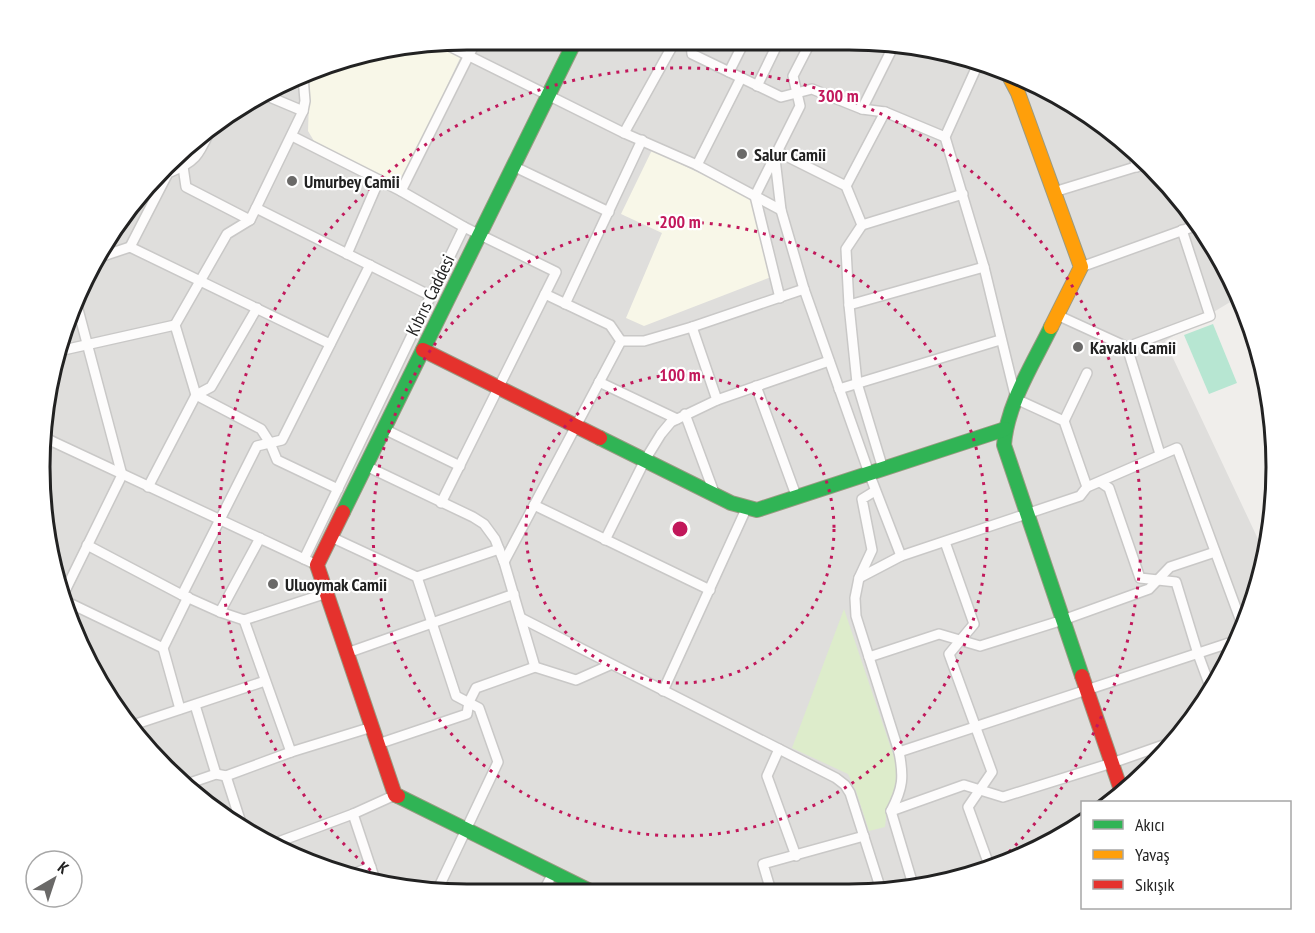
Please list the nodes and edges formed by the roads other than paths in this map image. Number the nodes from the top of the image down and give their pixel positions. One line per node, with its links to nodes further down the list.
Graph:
1 (458, 50): 10 (street)
2 (472, 50): 10 (street)
3 (570, 50): 18 (street, Kıbrıs Caddesi)
4 (670, 50): 23 (street)
5 (692, 50): 12 (street)
6 (740, 50): 12 (street)
7 (775, 50): 16 (street)
8 (806, 50): 17 (street)
9 (891, 52): 20 (street)
10 (469, 55): 18 (street); 38 (street)
11 (975, 70): 25 (street)
12 (729, 72): 13 (street)
13 (741, 78): 16 (street); 30 (street)
14 (303, 83): 21 (street)
15 (1013, 83): 39 (street)
16 (757, 86): 17 (street)
17 (796, 93): 20 (street); 28 (street)
18 (548, 95): 23 (street); 31 (street, Kıbrıs Caddesi)
19 (272, 98): 21 (street)
20 (862, 109): 22 (street)
21 (303, 111): 24 (street)
22 (885, 112): 25 (street); 37 (street)
23 (624, 132): 26 (street)
24 (292, 136): 36 (street); 42 (street)
25 (945, 136): 40 (street)
26 (642, 140): 30 (street); 44 (street)
27 (203, 144): 32 (street)
28 (777, 155): 37 (street); 41 (street); 43 (street)
29 (182, 162): 32 (street)
30 (697, 165): 41 (street)
31 (513, 166): 44 (street); 50 (street, Kıbrıs Caddesi)
32 (183, 167): 34 (street); 45 (street)
33 (1138, 167): 39 (street)
34 (173, 171)
35 (164, 180): 51 (street)
36 (379, 180): 38 (street); 52 (street)
37 (846, 186): 46 (street)
38 (401, 191): 47 (street)
39 (1054, 192): 56 (street)
40 (963, 194): 46 (street); 55 (street)
41 (755, 196): 43 (street); 61 (street)
42 (256, 208): 45 (street); 52 (street)
43 (781, 210): 58 (street)
44 (609, 212): 62 (street)
45 (250, 220): 57 (street)
46 (862, 225): 63 (street)
47 (464, 227): 50 (street); 60 (street)
48 (1190, 228): 49 (street)
49 (1182, 231): 56 (street); 73 (street)
50 (480, 235): 59 (street); 75 (street, Kıbrıs Caddesi)
51 (130, 247): 53 (street); 57 (street)
52 (346, 254): 54 (street)
53 (107, 255)
54 (370, 266): 60 (street); 72 (street)
55 (984, 267): 63 (street); 69 (street)
56 (1081, 267): 66 (street)
57 (200, 281): 64 (street); 67 (street)
58 (804, 289): 61 (street); 76 (street)
59 (545, 294): 62 (street); 81 (street)
60 (431, 296): 103 (street)
61 (780, 298): 68 (street)
62 (565, 304): 70 (street)
63 (849, 305): 79 (street)
64 (257, 308): 72 (street); 83 (street)
65 (79, 313): 71 (street)
66 (1057, 315): 73 (street); 84 (street)
67 (175, 325): 71 (street); 83 (street)
68 (692, 327): 70 (street); 85 (street)
69 (1000, 340): 79 (street); 84 (street)
70 (621, 341): 78 (street)
71 (87, 344): 74 (street); 99 (street)
72 (330, 344): 92 (street)
73 (1127, 347): 93 (street)
74 (67, 349)
75 (423, 350): 81 (street); 89 (street, Kıbrıs Caddesi)
76 (829, 361): 80 (street); 82 (street)
77 (1087, 373): 87 (street)
78 (599, 382): 86 (street); 88 (street)
79 (857, 383): 82 (street); 97 (street)
80 (756, 386): 85 (street); 106 (street)
81 (498, 388): 88 (street); 96 (street)
82 (839, 389): 98 (street)
83 (196, 395): 92 (street); 101 (street)
84 (1016, 399): 87 (street); 90 (street)
85 (717, 400): 86 (street)
86 (681, 417): 94 (street); 105 (street)
87 (1064, 421): 102 (street)
88 (576, 426): 94 (street); 108 (street)
89 (384, 429): 95 (street, Kıbrıs Caddesi); 96 (street)
90 (1005, 429): 97 (street); 110 (street)
91 (50, 440): 99 (street)
92 (270, 443): 103 (street); 111 (street)
93 (1160, 454): 100 (street); 118 (street)
94 (645, 460): 105 (street); 114 (street)
95 (366, 466): 107 (street); 112 (street, Kıbrıs Caddesi)
96 (460, 466): 107 (street)
97 (884, 469): 98 (street)
98 (869, 473): 104 (street); 106 (street)
99 (122, 475): 101 (street); 116 (street)
100 (1100, 482): 102 (street); 125 (street)
101 (148, 487): 111 (street)
102 (1087, 487): 110 (street)
103 (338, 489): 120 (street)
104 (875, 491): 119 (street); 124 (street)
105 (715, 495): 109 (street)
106 (796, 498): 109 (street)
107 (441, 502): 117 (street)
108 (534, 505): 114 (street); 121 (street)
109 (747, 507): 127 (street)
110 (1028, 514): 115 (street); 136 (street)
111 (219, 519): 113 (street); 130 (street)
112 (331, 537): 122 (street, Kıbrıs Caddesi); 123 (street)
113 (260, 538): 120 (street); 132 (street)
114 (604, 540): 127 (street)
115 (945, 542): 119 (street); 138 (street)
116 (87, 545): 126 (street); 130 (street)
117 (499, 549): 121 (street); 123 (street)
118 (1215, 552): 125 (street); 133 (street)
119 (901, 556): 124 (street)
120 (304, 559): 122 (street)
121 (504, 562): 129 (street)
122 (317, 565): 128 (street)
123 (417, 577): 137 (street)
124 (859, 578): 143 (street)
125 (1159, 579): 136 (street); 142 (street)
126 (67, 586)
127 (710, 590): 149 (street)
128 (327, 593): 135 (street); 141 (street)
129 (514, 594): 134 (street); 137 (street)
130 (185, 596): 132 (street); 140 (street)
131 (74, 606): 140 (street)
132 (220, 612): 135 (street)
133 (1238, 614)
134 (520, 618): 144 (street); 145 (street)
135 (244, 620): 147 (street)
136 (1063, 620): 138 (street); 148 (street)
137 (432, 623): 141 (street); 150 (street)
138 (960, 640): 143 (street); 155 (street)
139 (1225, 645): 142 (street)
140 (163, 648): 152 (street)
141 (347, 653): 154 (street)
142 (1198, 654): 146 (street); 148 (street)
143 (869, 657): 160 (street)
144 (610, 665): 145 (street); 149 (street)
145 (535, 667): 150 (street)
146 (1207, 679)
147 (265, 681): 151 (street); 159 (street)
148 (1087, 690): 155 (street); 161 (street)
149 (663, 692): 158 (street)
150 (469, 702): 156 (street); 170 (street)
151 (195, 705): 152 (street); 162 (street)
152 (180, 709): 153 (street)
153 (139, 723)
154 (372, 727): 156 (street); 159 (street)
155 (975, 727): 160 (street); 165 (street)
156 (378, 744): 166 (street)
157 (1156, 748): 161 (street)
158 (778, 750): 171 (street); 173 (street)
159 (291, 752): 162 (street)
160 (899, 752): 167 (street)
161 (1112, 763): 164 (street); 165 (street)
162 (221, 775): 163 (street); 168 (street)
163 (195, 782)
164 (1119, 783)
165 (979, 790): 167 (street); 174 (street)
166 (395, 795): 169 (street); 170 (street)
167 (891, 812): 179 (street)
168 (237, 814)
169 (353, 814): 172 (street); 175 (street)
170 (466, 830): 178 (street); 180 (street)
171 (864, 836): 173 (street); 181 (street)
172 (283, 840)
173 (796, 855): 184 (street)
174 (986, 860)
175 (371, 867): 176 (street); 177 (street)
176 (363, 870)
177 (373, 872)
178 (553, 873): 182 (street); 183 (street)
179 (911, 878)
180 (441, 883)
181 (879, 883)
182 (547, 884)
183 (576, 884)
184 (769, 884)

